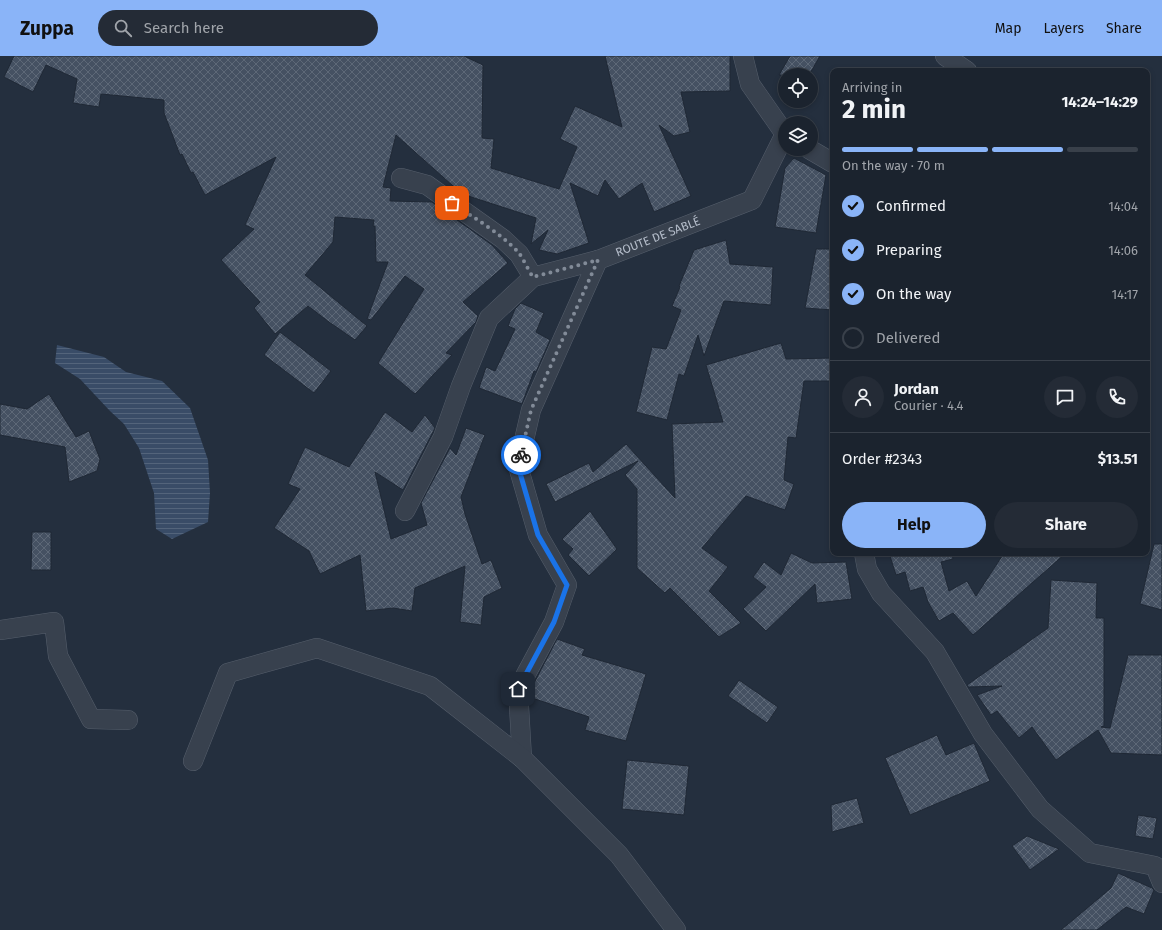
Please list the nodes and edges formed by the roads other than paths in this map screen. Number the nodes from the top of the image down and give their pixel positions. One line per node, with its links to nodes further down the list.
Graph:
1 (743, 56): 4 (street, ROUTE DE SABLÉ)
2 (945, 56): 3 (street)
3 (963, 68)
4 (778, 124)
5 (778, 148): 9 (street, ROUTE DE SABLÉ)
6 (818, 154): 7 (street)
7 (830, 161)
8 (401, 178): 10 (street)
9 (598, 260): 10 (street, ROUTE DE SABLÉ); 15 (street)
10 (533, 277): 11 (street)
11 (405, 511)
12 (865, 556): 17 (street)
13 (0, 630): 14 (street)
14 (128, 720)
15 (522, 758): 16 (street); 18 (street)
16 (193, 761)
17 (1162, 883)
18 (676, 930)

